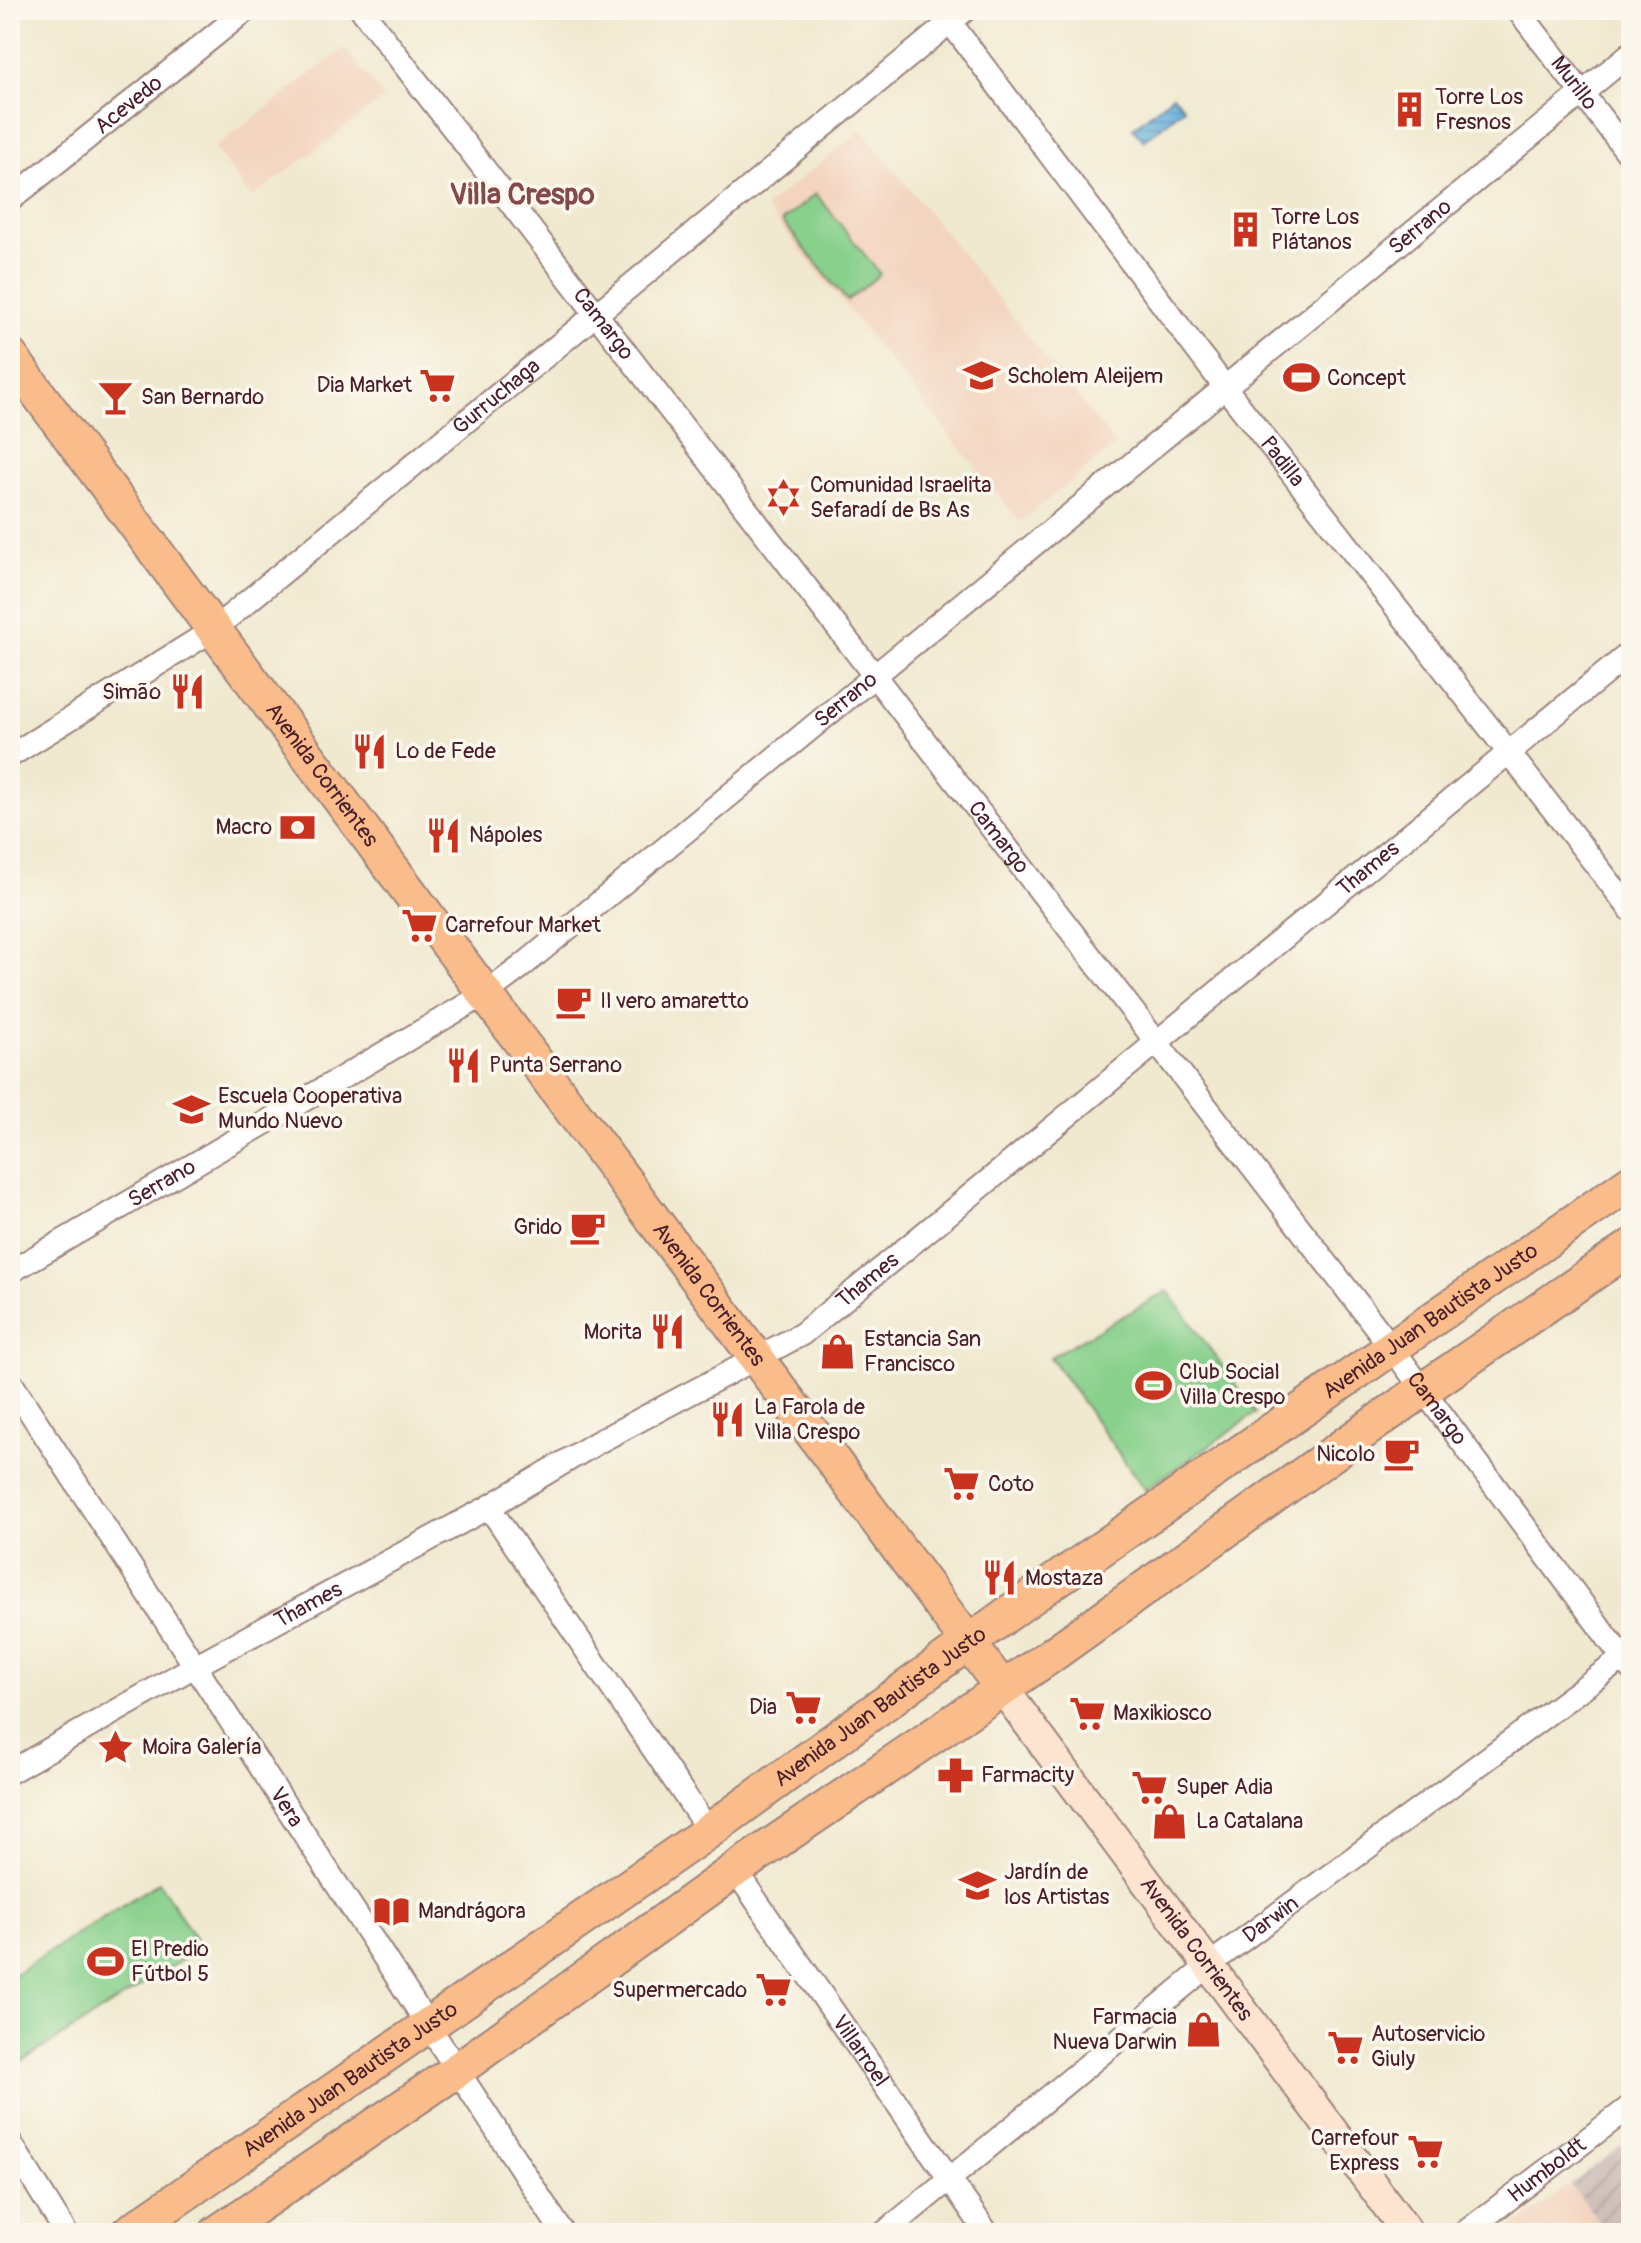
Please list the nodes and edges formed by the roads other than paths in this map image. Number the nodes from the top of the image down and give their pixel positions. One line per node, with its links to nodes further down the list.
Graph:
1 (246, 10): 8 (street, Acevedo)
2 (362, 10): 9 (street, Camargo)
3 (1518, 10): 6 (street, Murillo)
4 (952, 14): 9 (street, Gurruchaga); 11 (street, Padilla)
5 (1631, 53): 6 (street, Serrano)
6 (1583, 93): 7 (street, Murillo); 11 (street, Serrano)
7 (1631, 157)
8 (10, 200)
9 (597, 316): 12 (street, Gurruchaga); 14 (street, Camargo)
10 (10, 356): 12 (main road, Avenida Corrientes)
11 (1224, 386): 14 (street, Serrano); 15 (street, Padilla)
12 (213, 630): 16 (street, Gurruchaga); 18 (main road, Avenida Corrientes)
13 (1631, 652): 15 (street, Thames)
14 (872, 677): 18 (street, Serrano); 19 (street, Camargo)
15 (1510, 752): 17 (street, Padilla); 19 (street, Thames)
16 (10, 756)
17 (1631, 909)
18 (485, 994): 22 (street, Serrano); 24 (main road, Avenida Corrientes)
19 (1155, 1041): 23 (street, Camargo); 24 (street, Thames)
20 (1631, 1182): 23 (main road, Avenida Juan Bautista Justo)
21 (1631, 1247): 26 (main road)
22 (10, 1272)
23 (1392, 1348): 26 (street, Camargo); 28 (main road, Avenida Juan Bautista Justo)
24 (759, 1357): 27 (street, Thames); 28 (main road, Avenida Corrientes)
25 (10, 1381): 30 (street, Vera)
26 (1422, 1390): 29 (street, Camargo); 31 (main road)
27 (489, 1507): 30 (street, Thames); 33 (street)
28 (969, 1641): 31 (main road, Avenida Corrientes); 33 (main road, Avenida Juan Bautista Justo)
29 (1628, 1660): 35 (street, Darwin)
30 (193, 1667): 32 (street, Thames); 36 (street, Vera)
31 (1003, 1689): 34 (main road); 35 (main road, Avenida Corrientes)
32 (10, 1772)
33 (709, 1831): 36 (main road, Avenida Juan Bautista Justo)
34 (735, 1870): 37 (main road); 40 (street, Villarroel)
35 (1209, 1965): 40 (street, Darwin); 47 (main road, Avenida Corrientes)
36 (429, 2027): 37 (street, Vera); 42 (main road, Avenida Juan Bautista Justo)
37 (457, 2070): 43 (main road); 44 (street, Vera)
38 (1631, 2106): 48 (street, Humboldt)
39 (10, 2142): 41 (street)
40 (949, 2178): 45 (street, Darwin); 46 (street, Villarroel)
41 (66, 2233)
42 (128, 2233)
43 (217, 2233)
44 (563, 2233)
45 (884, 2233)
46 (987, 2233)
47 (1408, 2233)
48 (1464, 2233)

